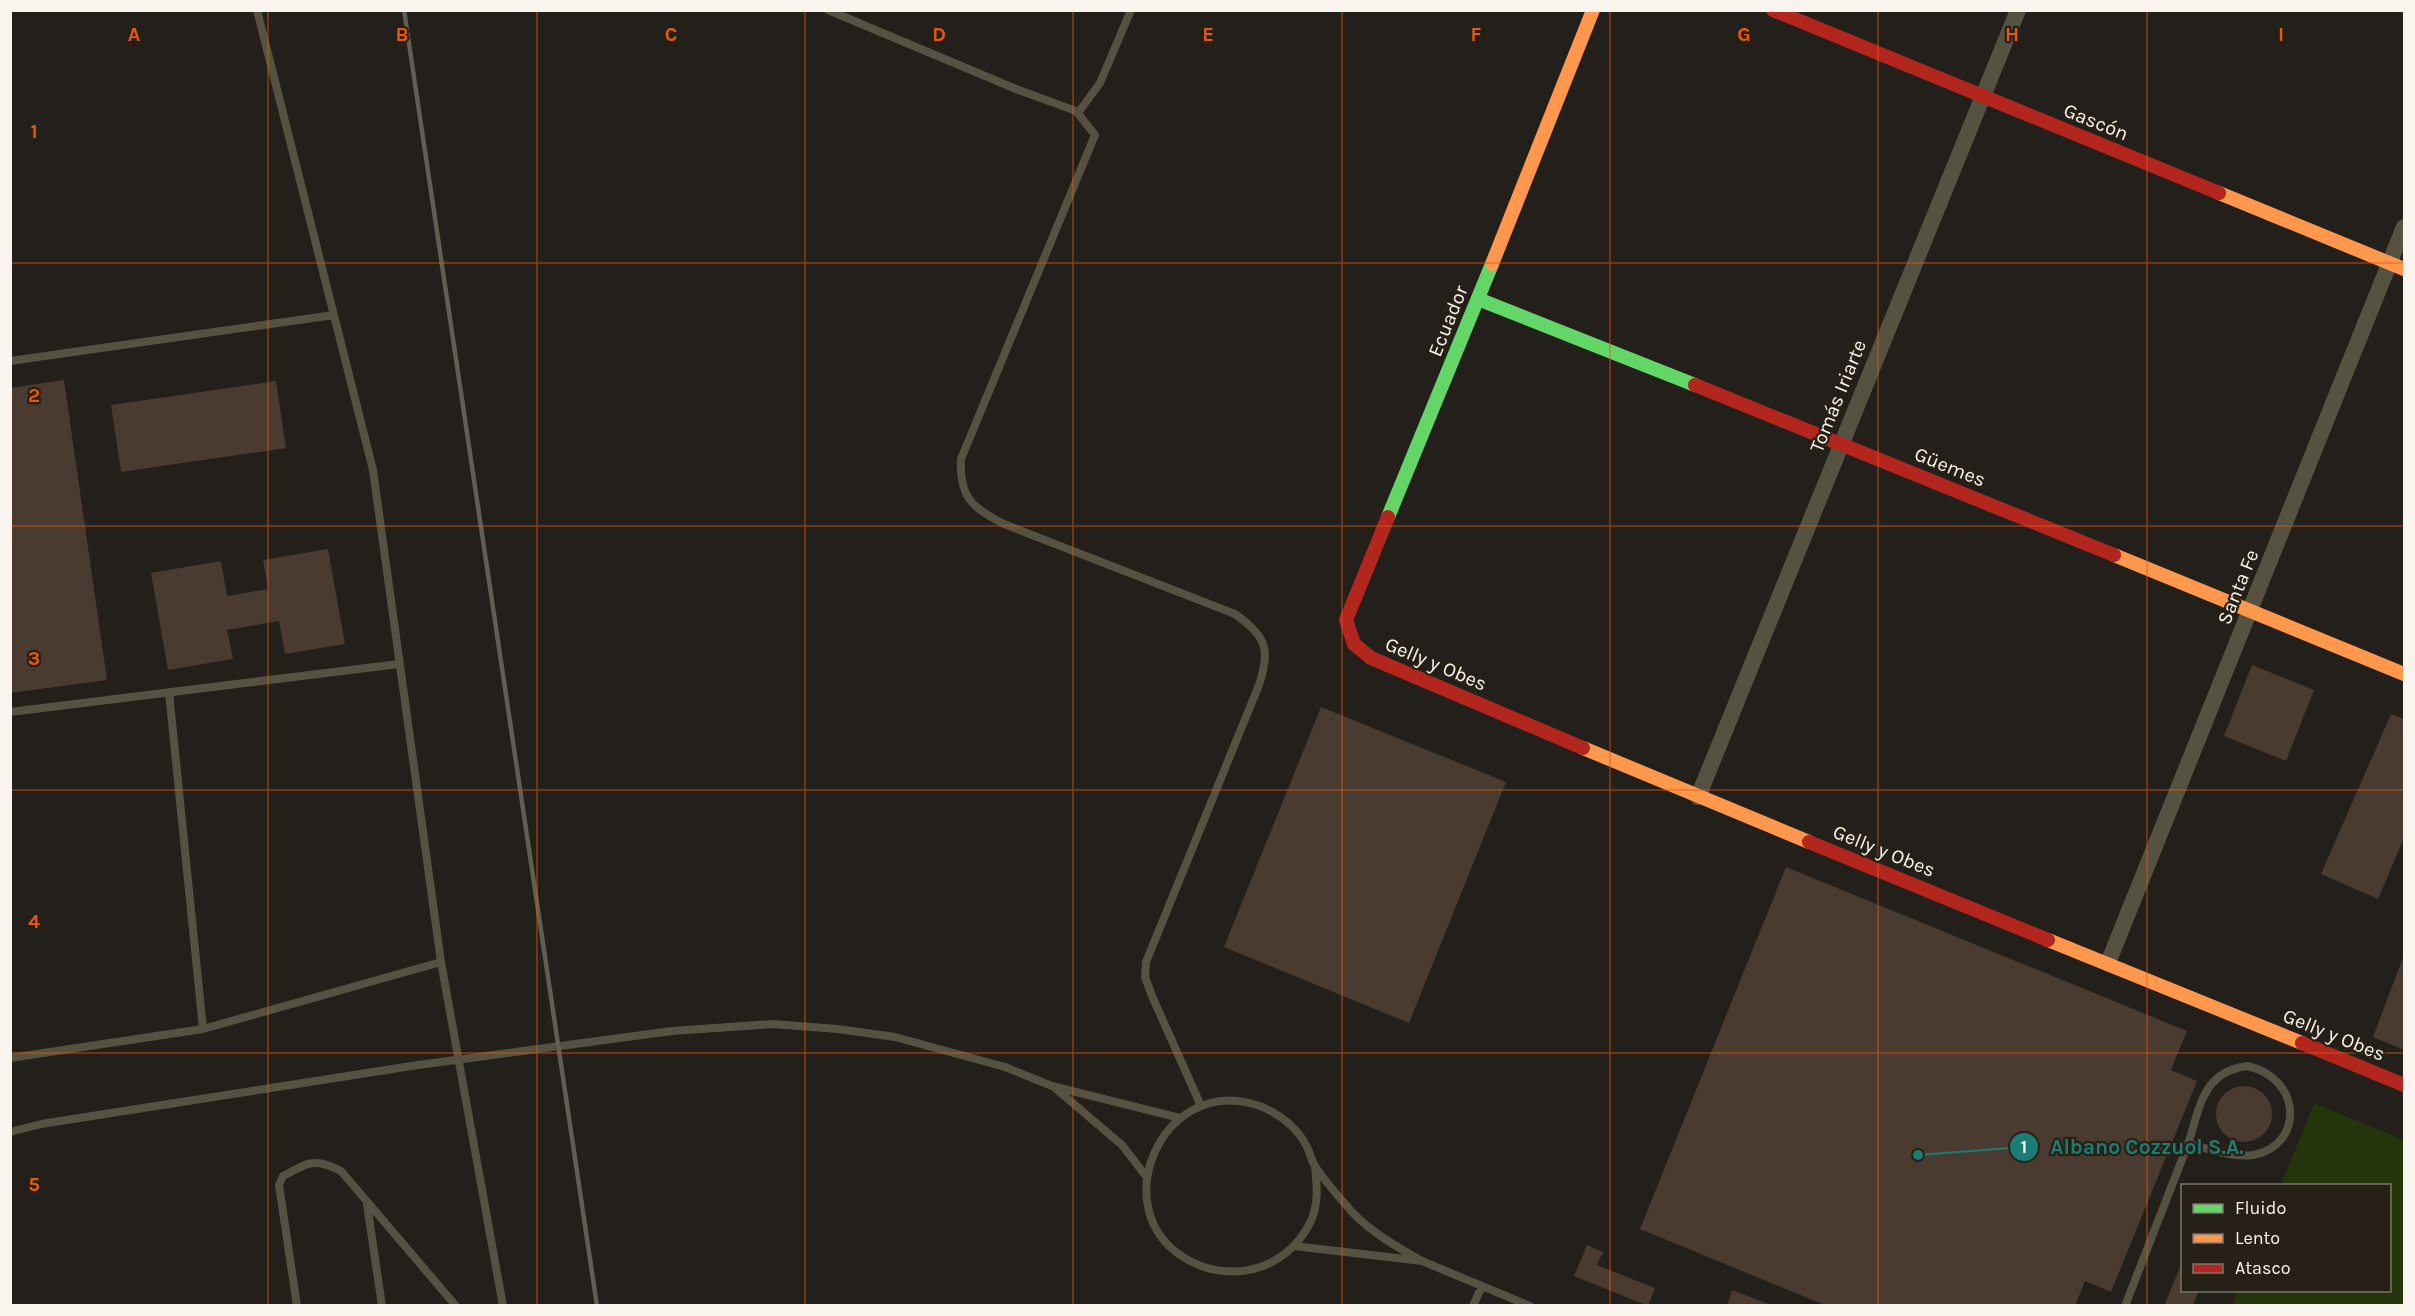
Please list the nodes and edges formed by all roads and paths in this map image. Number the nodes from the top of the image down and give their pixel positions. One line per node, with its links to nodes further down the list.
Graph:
1 (257, 10): 12 (lane)
2 (828, 10): 8 (lane)
3 (1131, 10): 8 (lane)
4 (1593, 10): 11 (street, Ecuador)
5 (1773, 10): 7 (street, Gascón)
6 (2018, 10): 7 (street, Tomás Iriarte)
7 (1983, 97): 10 (street, Gascón); 14 (street, Tomás Iriarte)
8 (1078, 113): 28 (lane)
9 (2404, 227): 10 (street, Santa Fe)
10 (2397, 266): 15 (street, Santa Fe)
11 (1478, 299): 14 (street, Güemes); 16 (street, Ecuador)
12 (334, 315): 13 (lane); 17 (lane)
13 (10, 361)
14 (1841, 443): 15 (street, Güemes); 21 (street, Tomás Iriarte)
15 (2251, 612): 18 (street, Güemes); 23 (street, Santa Fe)
16 (1354, 644): 21 (street, Gelly y Obes)
17 (399, 664): 19 (lane); 22 (lane)
18 (2404, 674)
19 (169, 692): 20 (lane); 24 (lane)
20 (10, 712)
21 (1698, 797): 23 (street, Gelly y Obes)
22 (441, 962): 24 (lane); 41 (lane)
23 (2108, 963): 26 (street, Gelly y Obes)
24 (203, 1029): 25 (lane)
25 (10, 1058)
26 (2404, 1085)
27 (1052, 1086): 29 (lane); 30 (lane); 33 (lane)
28 (1201, 1106): 29 (lane); 32 (lane)
29 (1180, 1118): 33 (lane)
30 (10, 1132)
31 (2188, 1144): 31 (lane); 44 (lane)
32 (1315, 1166): 35 (lane); 36 (lane)
33 (1146, 1176): 35 (lane)
34 (367, 1204): 38 (lane); 39 (lane); 40 (lane)
35 (1294, 1246): 36 (lane)
36 (1422, 1261): 37 (lane)
37 (1482, 1286): 42 (lane); 43 (lane)
38 (297, 1305)
39 (382, 1305)
40 (456, 1305)
41 (503, 1305)
42 (1473, 1305)
43 (1530, 1305)
44 (2125, 1305)

